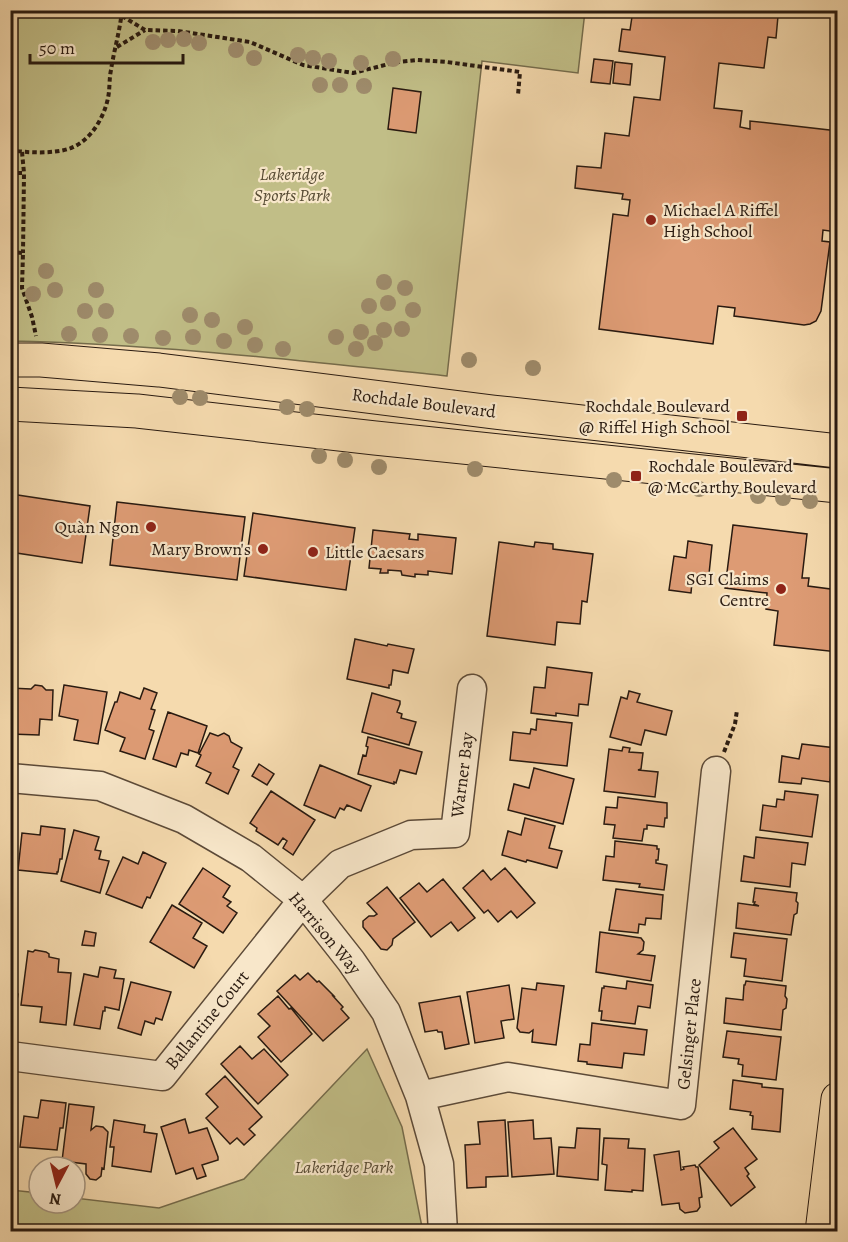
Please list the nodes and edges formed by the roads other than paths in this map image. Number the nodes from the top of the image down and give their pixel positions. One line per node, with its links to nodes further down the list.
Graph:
1 (26, 360): 3 (main road, Rochdale Boulevard)
2 (10, 404): 4 (main road)
3 (837, 451)
4 (837, 486)
5 (472, 689): 8 (street, Warner Bay)
6 (716, 771): 10 (street, Gelsinger Place)
7 (10, 778): 8 (street, Harrison Way)
8 (303, 900): 9 (street, Ballantine Court); 10 (street, Harrison Way)
9 (10, 1056)
10 (420, 1096): 12 (street, Harrison Way)
11 (837, 1099): 13 (main road)
12 (443, 1232)
13 (822, 1232)

